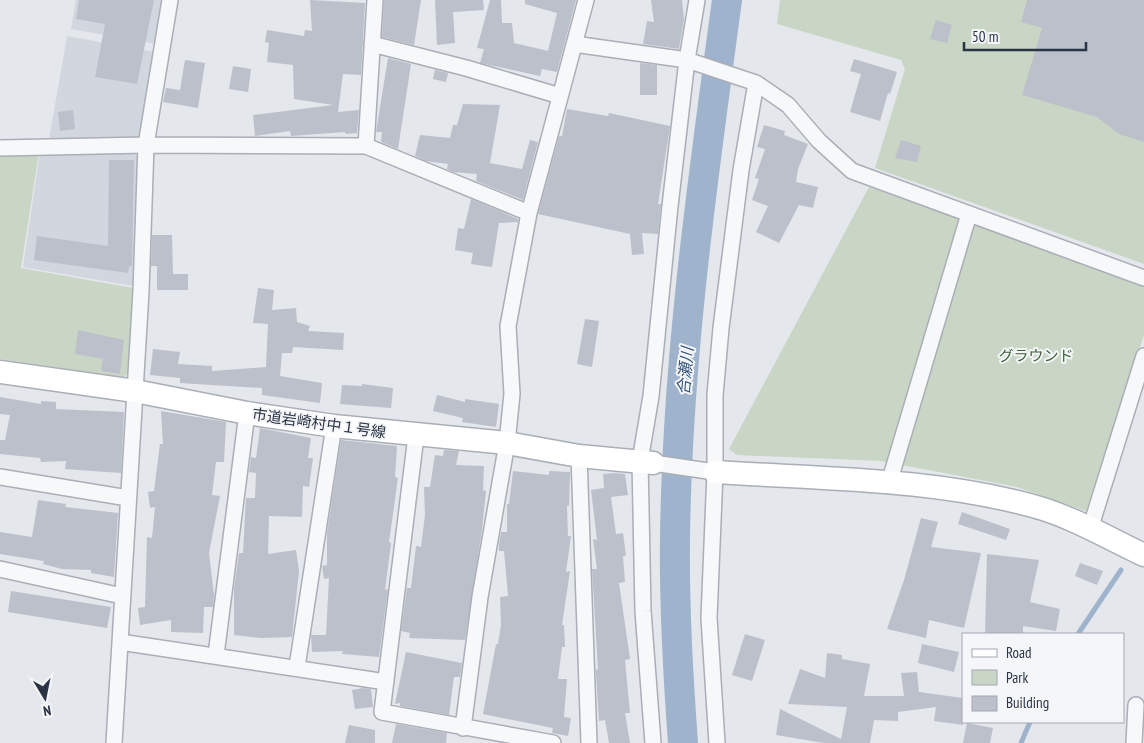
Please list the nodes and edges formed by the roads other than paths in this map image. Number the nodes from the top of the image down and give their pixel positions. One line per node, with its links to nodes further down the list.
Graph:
1 (170, 0): 12 (street)
2 (375, 0): 7 (street)
3 (586, 0): 8 (street)
4 (689, 0): 6 (street)
5 (697, 0): 6 (street)
6 (695, 17): 9 (street)
7 (372, 44): 11 (street); 13 (street)
8 (574, 44): 9 (street); 11 (street)
9 (687, 60): 10 (street); 26 (street)
10 (753, 82): 16 (street); 27 (street)
11 (560, 96): 15 (street)
12 (146, 144): 13 (street); 14 (street); 20 (street)
13 (366, 146): 15 (street)
14 (0, 148)
15 (529, 213): 24 (street)
16 (969, 214): 17 (street); 29 (street)
17 (1144, 278)
18 (1144, 356): 31 (street)
19 (0, 372): 20 (street, 市道岩崎村中１号線)
20 (135, 391): 21 (street, 市道岩崎村中１号線); 30 (street)
21 (246, 413): 22 (street, 市道岩崎村中１号線); 36 (street)
22 (334, 426): 23 (street, 市道岩崎村中１号線); 37 (street)
23 (416, 436): 24 (street, 市道岩崎村中１号線); 38 (street)
24 (506, 443): 25 (street, 市道岩崎村中１号線); 40 (street)
25 (579, 456): 26 (street, 市道岩崎村中１号線); 43 (street)
26 (647, 462): 27 (street); 44 (street)
27 (715, 472): 29 (street); 45 (street)
28 (0, 477): 30 (street)
29 (889, 483): 31 (street)
30 (128, 498): 34 (street)
31 (1090, 529): 32 (street)
32 (1144, 555)
33 (0, 569): 34 (street)
34 (122, 596): 35 (street)
35 (120, 642): 36 (street); 41 (street)
36 (216, 655): 37 (street)
37 (297, 667): 38 (street)
38 (386, 682): 40 (street)
39 (1136, 705): 46 (street)
40 (463, 728): 42 (street)
41 (114, 743)
42 (553, 743)
43 (589, 743)
44 (652, 743)
45 (717, 743)
46 (1134, 743)

